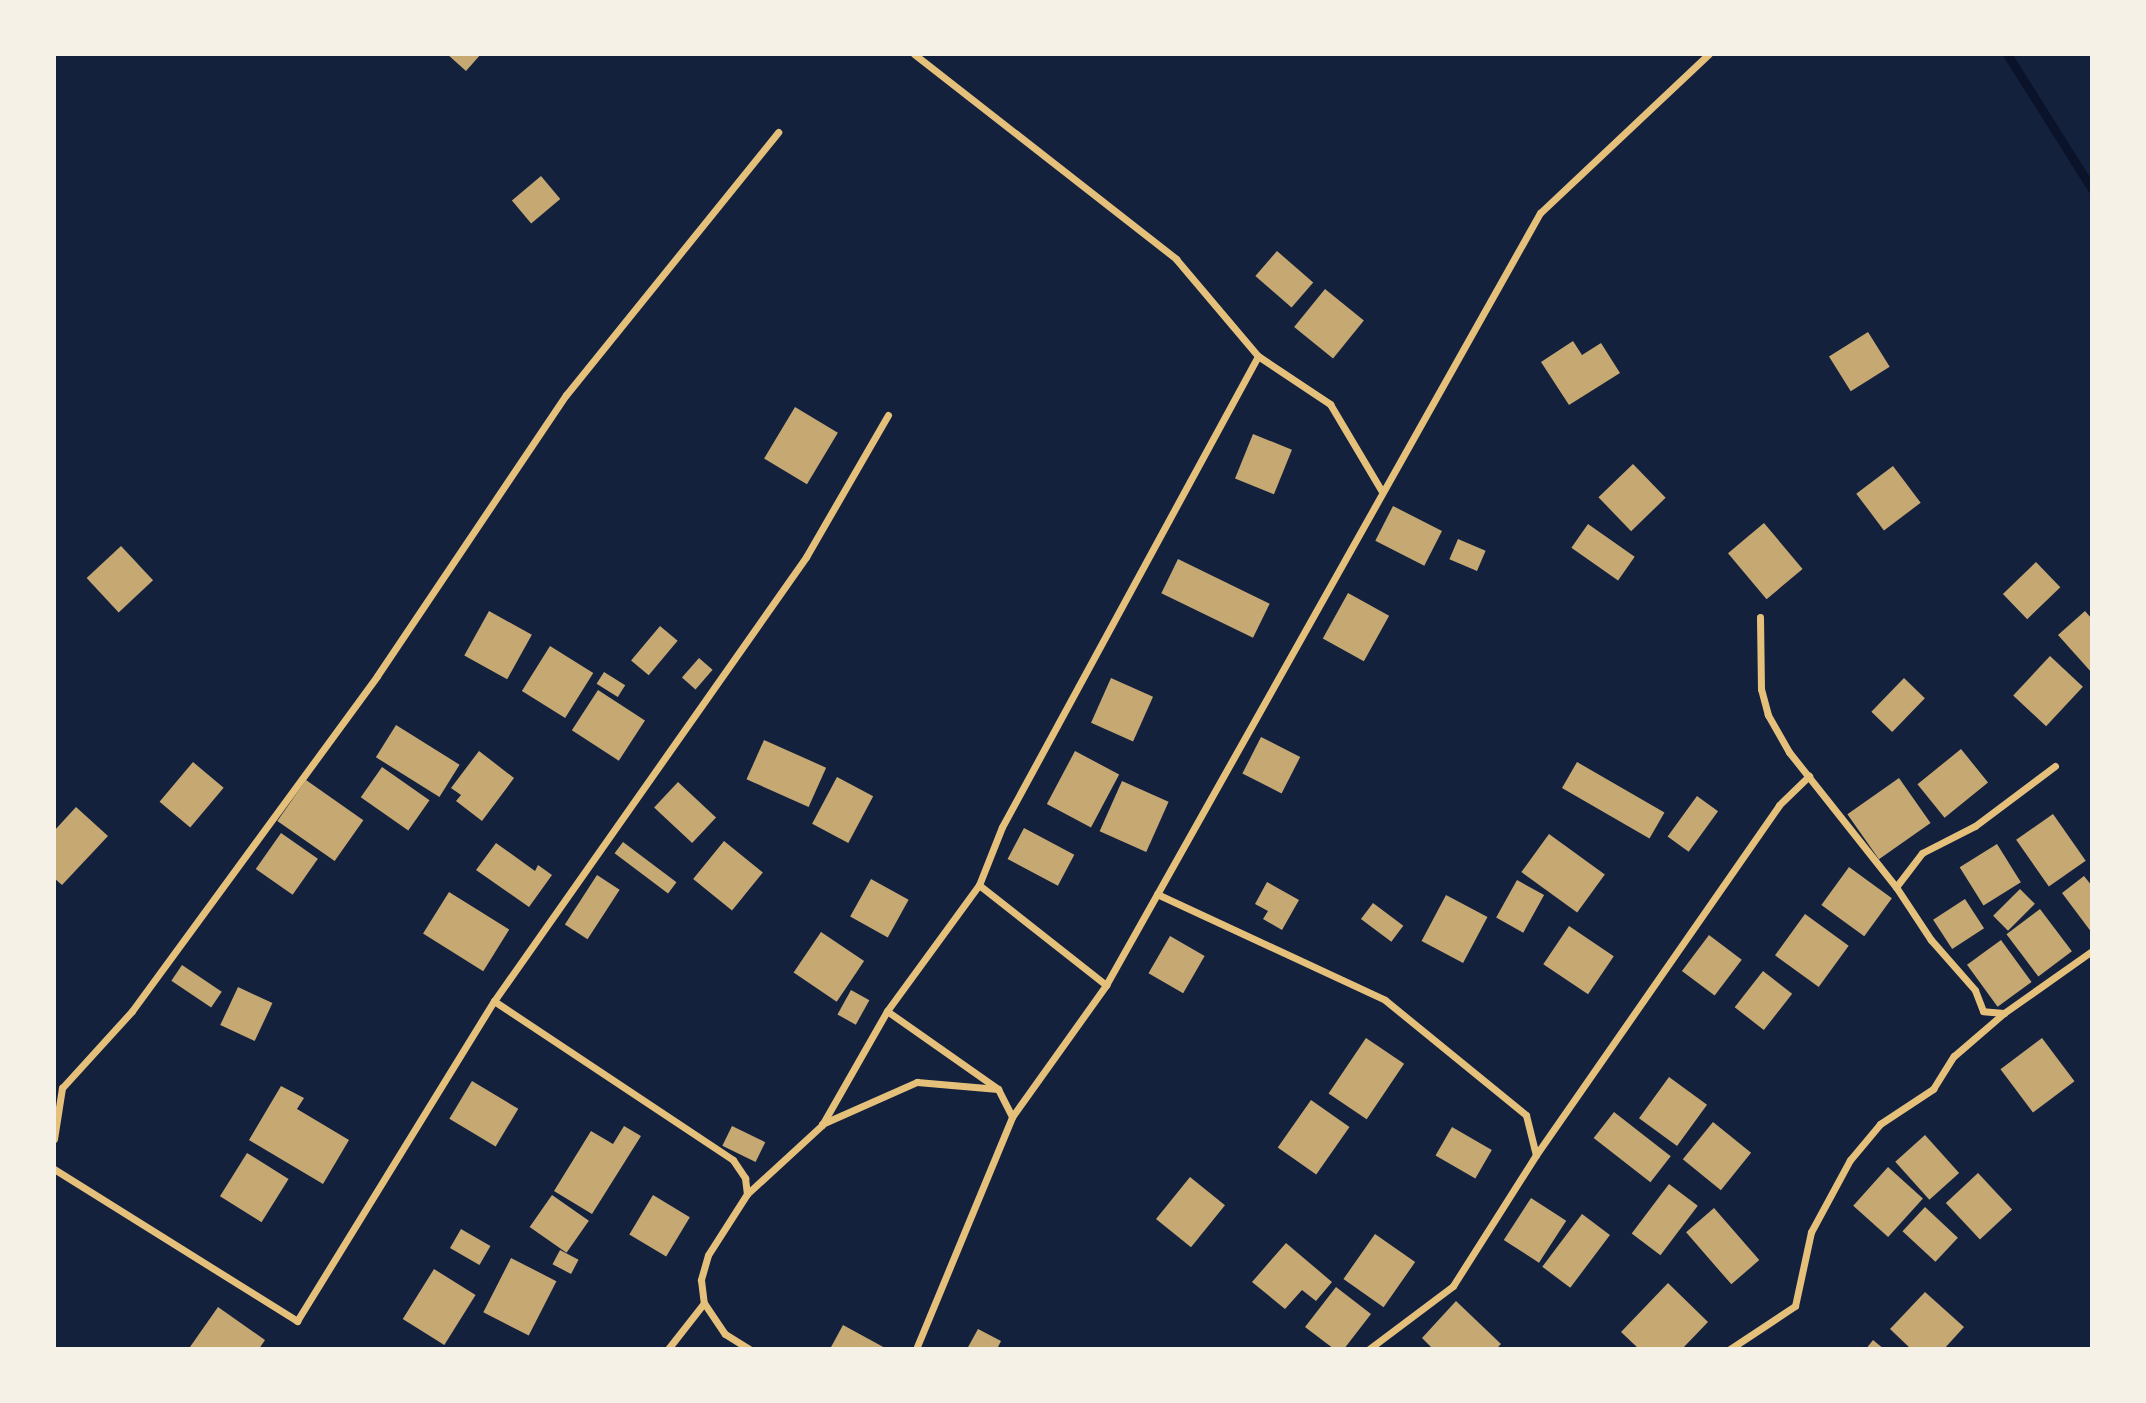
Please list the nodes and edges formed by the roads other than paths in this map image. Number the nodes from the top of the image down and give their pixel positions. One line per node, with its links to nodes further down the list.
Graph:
1 (914, 54): 4 (street)
2 (1709, 54): 6 (street)
3 (778, 132): 21 (street)
4 (1258, 356): 6 (street); 10 (street)
5 (888, 415): 15 (street)
6 (1381, 489): 12 (street)
7 (1760, 617): 9 (street)
8 (2055, 765): 11 (street)
9 (1809, 776): 11 (street); 22 (street)
10 (979, 885): 14 (street); 16 (street)
11 (1896, 887): 17 (street)
12 (1157, 894): 14 (street); 22 (street)
13 (2092, 951): 17 (street)
14 (1106, 985): 19 (street)
15 (494, 1001): 23 (street); 24 (street)
16 (887, 1011): 18 (street); 20 (street)
17 (2004, 1013): 30 (street)
18 (998, 1089): 19 (street); 20 (street)
19 (1012, 1117): 28 (street)
20 (822, 1125): 24 (street)
21 (54, 1139)
22 (1536, 1155): 29 (street)
23 (54, 1169)
24 (747, 1194): 25 (street)
25 (704, 1303): 26 (street); 27 (street)
26 (668, 1349)
27 (750, 1349)
28 (916, 1349)
29 (1369, 1349)
30 (1730, 1349)

